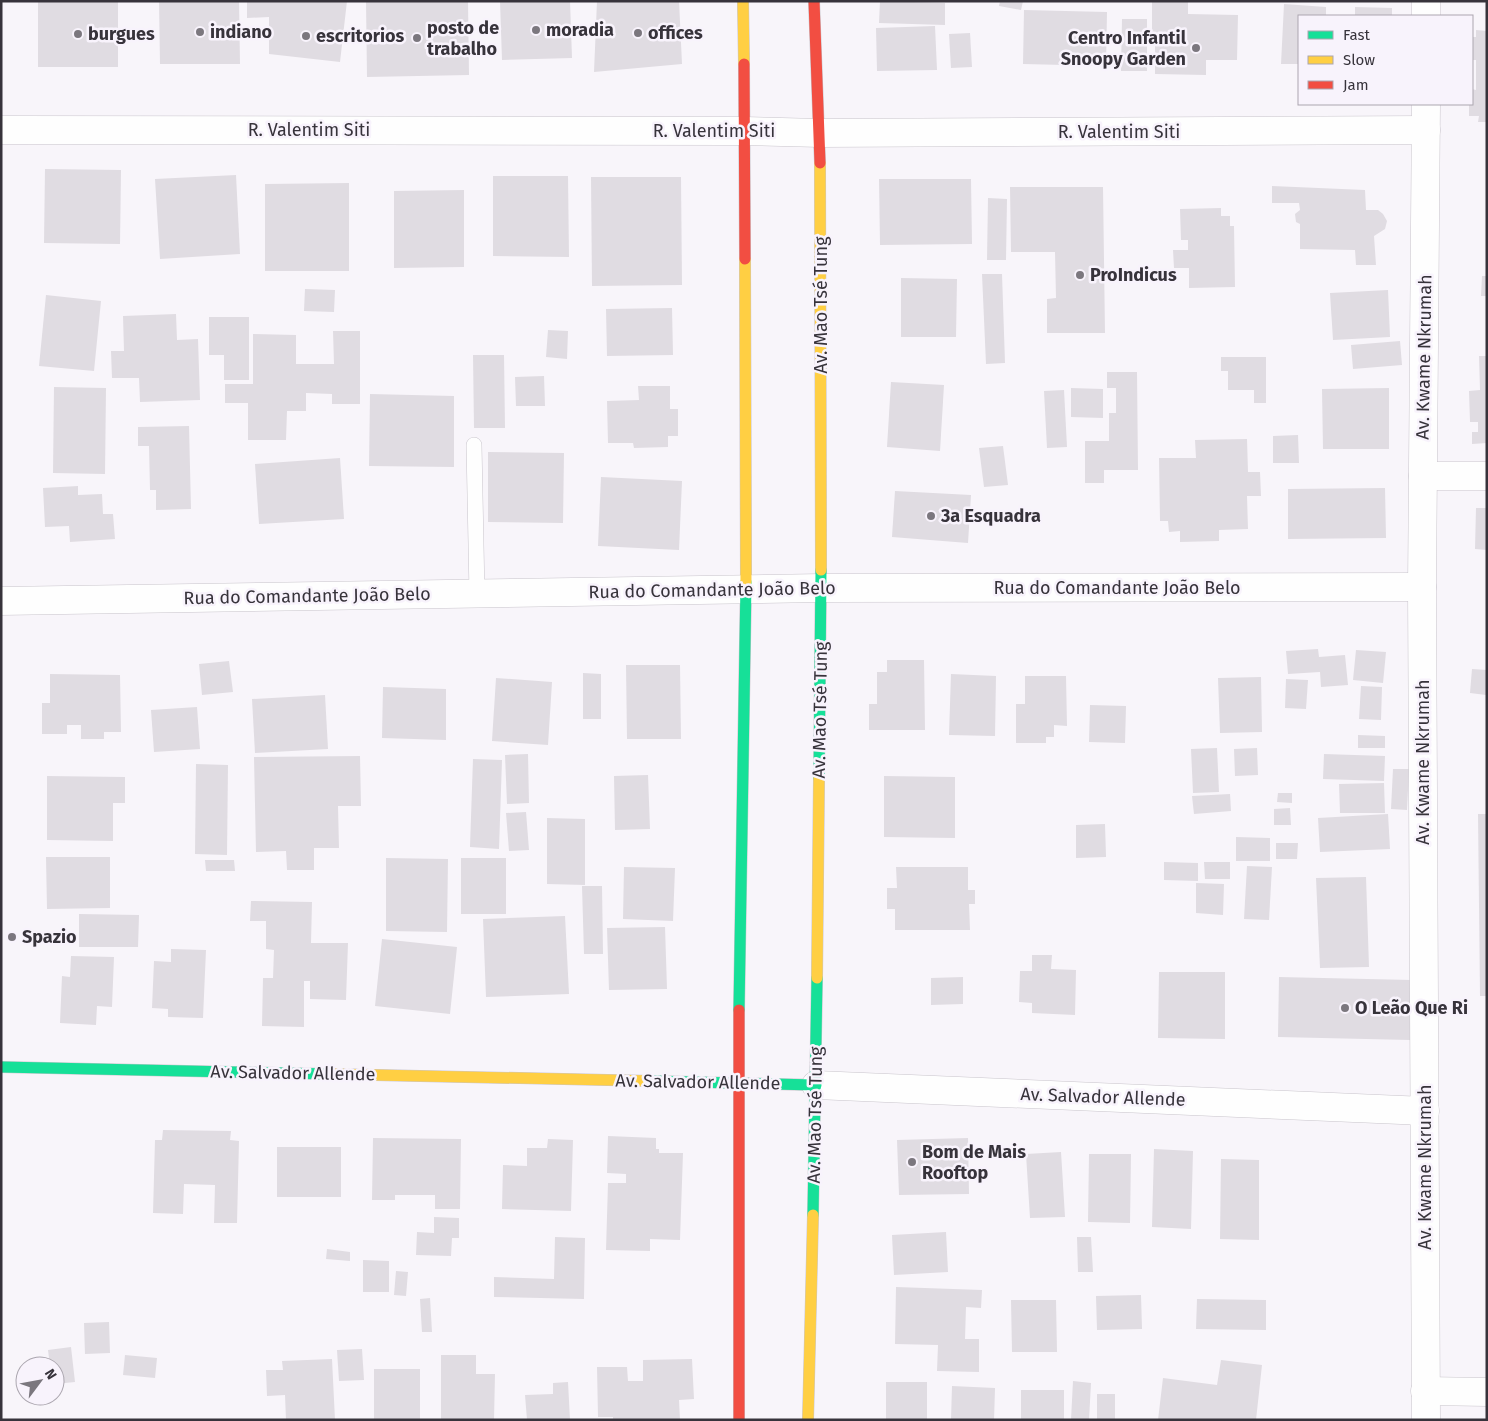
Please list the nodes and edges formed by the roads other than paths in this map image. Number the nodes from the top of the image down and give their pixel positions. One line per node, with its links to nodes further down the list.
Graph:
1 (743, 1): 7 (main road)
2 (814, 1): 8 (main road, Av. Mao Tsé Tung)
3 (1426, 1): 4 (street)
4 (1426, 15)
5 (1426, 117): 8 (street, R. Valentim Siti); 10 (street, Av. Kwame Nkrumah)
6 (1, 130): 7 (street, R. Valentim Siti)
7 (745, 131): 8 (street, R. Valentim Siti); 14 (main road)
8 (820, 133): 13 (main road, Av. Mao Tsé Tung)
9 (474, 445): 15 (lane)
10 (1423, 476): 11 (street); 12 (street, Av. Kwame Nkrumah)
11 (1487, 476)
12 (1422, 587): 13 (street, Rua do Comandante João Belo); 20 (street, Av. Kwame Nkrumah)
13 (821, 588): 14 (street, Rua do Comandante João Belo); 19 (main road, Av. Mao Tsé Tung)
14 (746, 590): 15 (street, Rua do Comandante João Belo); 18 (main road)
15 (477, 594): 16 (street, Rua do Comandante João Belo)
16 (1, 601)
17 (1, 1067): 18 (main road, Av. Salvador Allende)
18 (738, 1083): 19 (main road, Av. Salvador Allende); 23 (main road)
19 (816, 1085): 20 (street, Av. Salvador Allende); 24 (main road, Av. Mao Tsé Tung)
20 (1424, 1111): 21 (street, Av. Kwame Nkrumah)
21 (1425, 1391): 22 (street); 25 (street, Av. Kwame Nkrumah)
22 (1487, 1392)
23 (739, 1420)
24 (808, 1420)
25 (1426, 1420)

